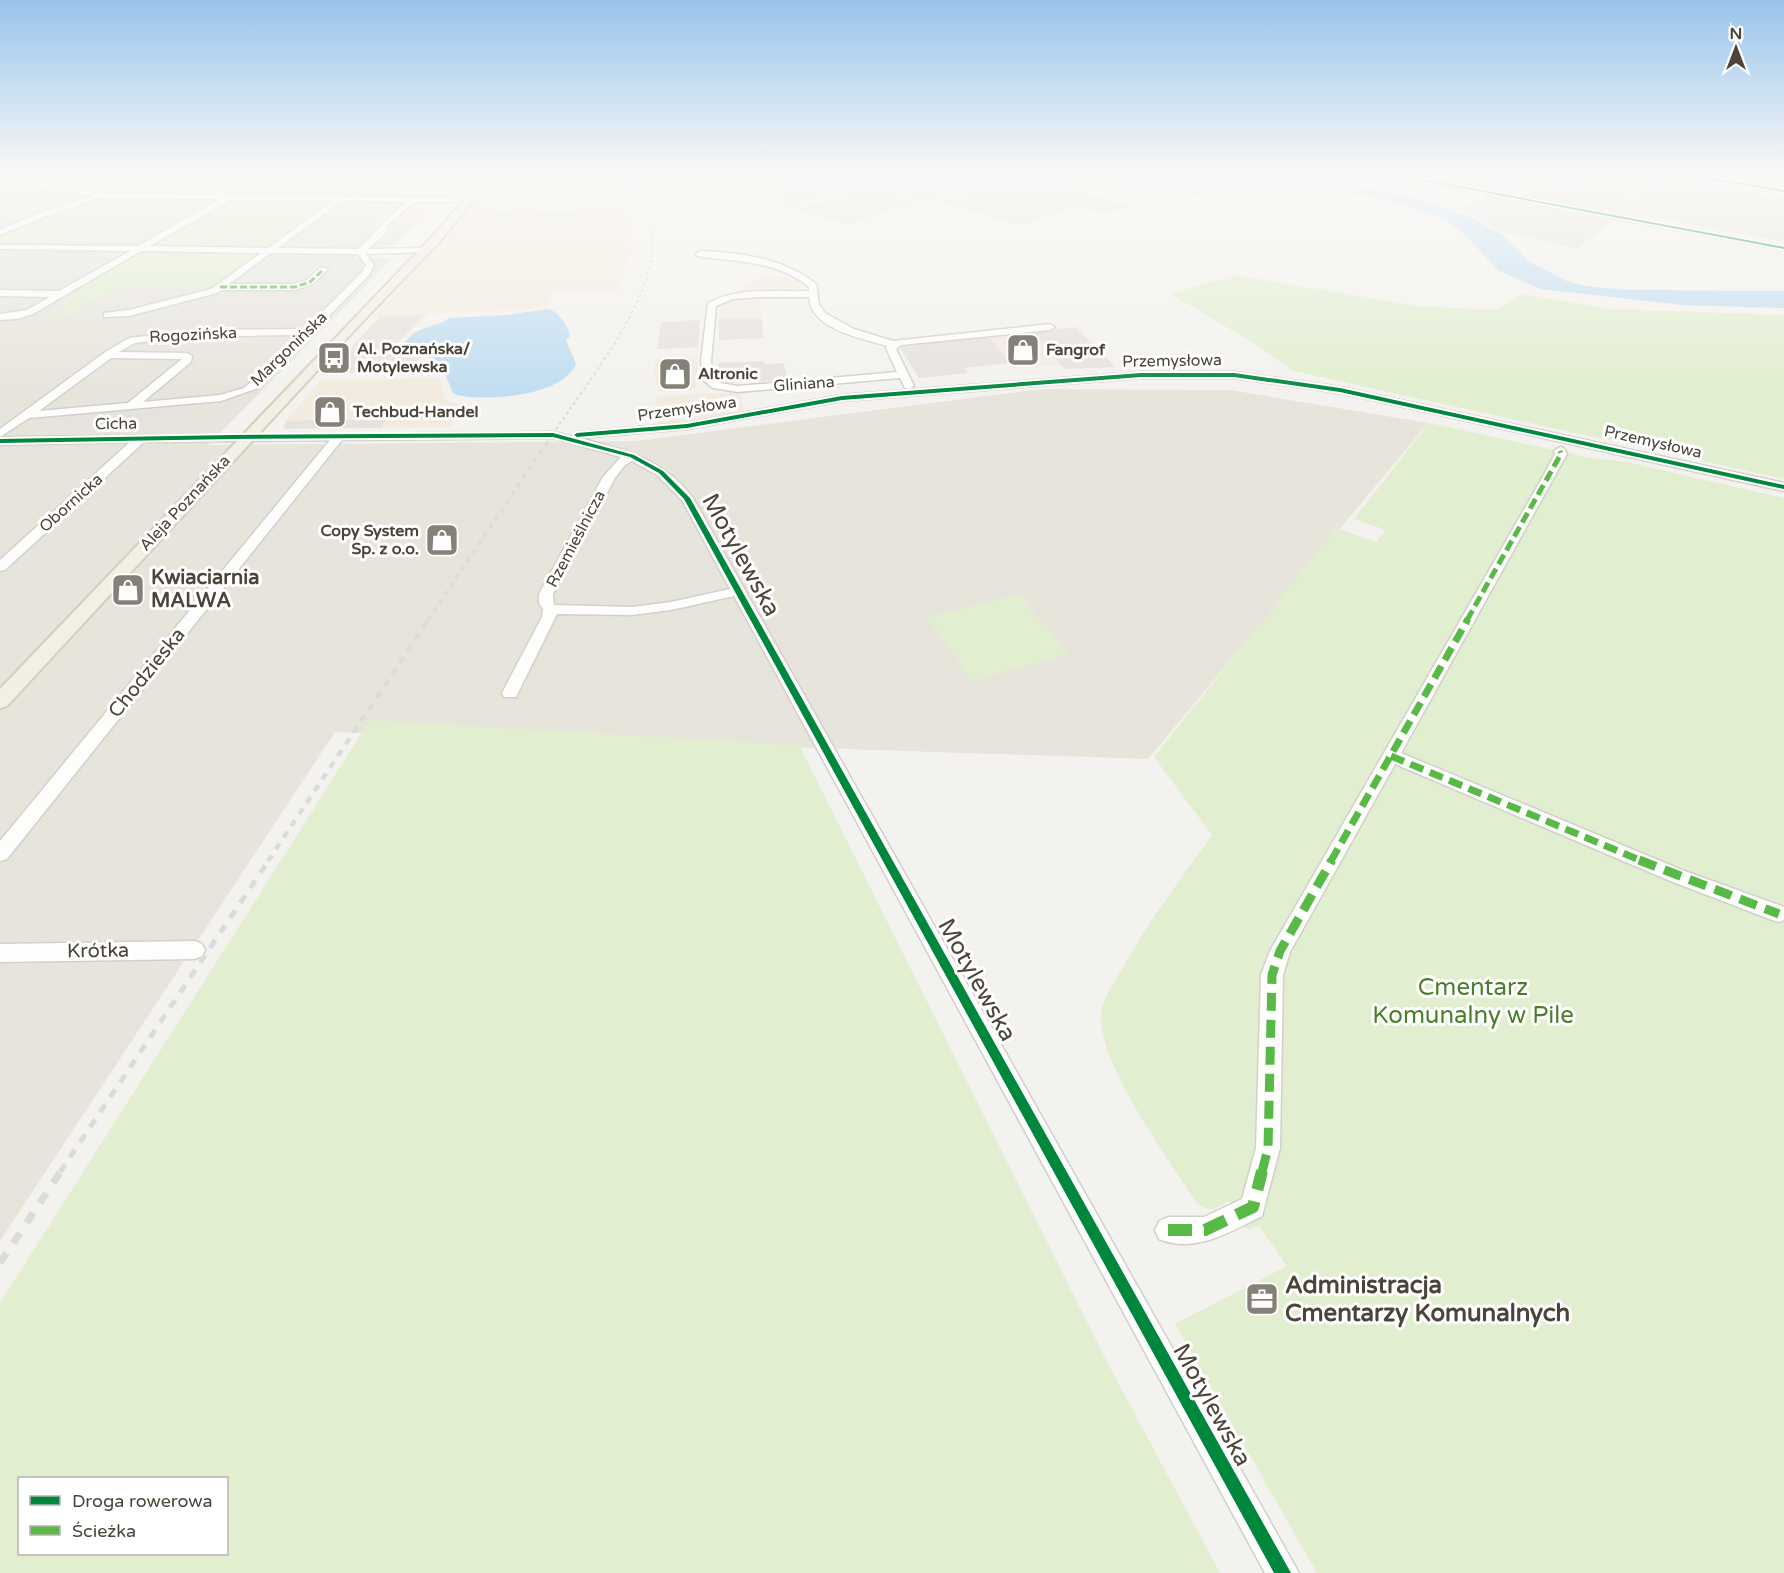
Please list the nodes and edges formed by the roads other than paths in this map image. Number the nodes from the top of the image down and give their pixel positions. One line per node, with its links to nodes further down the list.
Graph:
1 (140, 249): 13 (street)
2 (193, 249): 3 (street)
3 (271, 250): 4 (street); 11 (street)
4 (362, 250): 5 (street); 18 (street, Margonińska)
5 (386, 250): 6 (street); 10 (street)
6 (408, 250): 7 (street); 10 (main road, Aleja Poznańska)
7 (426, 250): 10 (main road, Aleja Poznańska)
8 (700, 254): 14 (street)
9 (324, 269): 11 (street)
10 (394, 271): 29 (main road, Aleja Poznańska)
11 (220, 287): 15 (street)
12 (0, 293): 13 (street)
13 (62, 294): 16 (street)
14 (813, 294): 19 (street); 21 (street, Gliniana)
15 (108, 315)
16 (0, 316)
17 (1050, 327): 19 (street)
18 (308, 332): 20 (street, Rogozińska); 23 (street, Margonińska)
19 (892, 344): 21 (street)
20 (108, 355): 23 (street); 24 (street, Rogozińska)
21 (903, 375): 22 (street)
22 (912, 393): 26 (street, Przemysłowa); 35 (street, Przemysłowa)
23 (132, 405): 24 (street, Margonińska)
24 (28, 415): 25 (street, Rogozińska)
25 (0, 434)
26 (610, 434): 27 (street, Przemysłowa); 32 (street); 34 (street, Motylewska)
27 (553, 435): 28 (street, Motylewska); 32 (street, Motylewska)
28 (339, 436): 29 (street, Motylewska); 43 (street, Chodzieska)
29 (240, 437): 30 (street, Cicha); 39 (main road, Aleja Poznańska); 41 (main road, Aleja Poznańska)
30 (142, 438): 31 (street, Cicha); 36 (street, Obornicka)
31 (0, 441)
32 (599, 446): 34 (street, Motylewska)
33 (1560, 451): 42 (street)
34 (632, 456): 37 (street, Motylewska); 38 (street, Rzemieślnicza)
35 (1784, 487)
36 (0, 567)
37 (739, 591): 38 (street); 48 (street, Motylewska)
38 (550, 609): 40 (street, Rzemieślnicza)
39 (0, 680)
40 (510, 693)
41 (0, 701)
42 (1390, 756): 44 (street); 47 (street)
43 (0, 854)
44 (1779, 914)
45 (195, 950): 46 (street, Krótka)
46 (0, 953)
47 (1167, 1230)
48 (1283, 1573)

